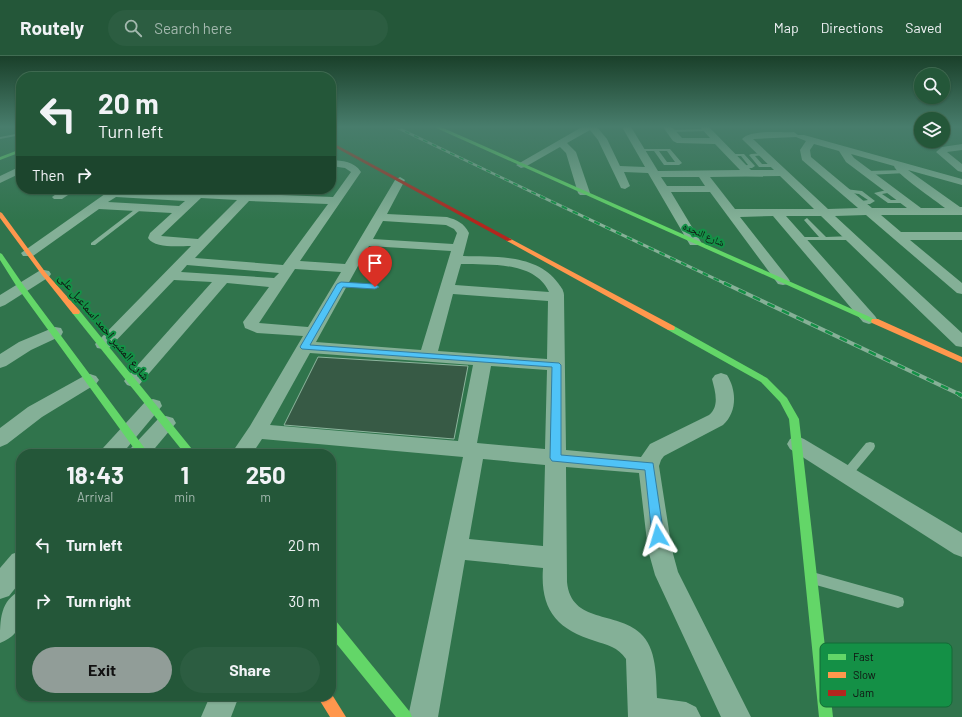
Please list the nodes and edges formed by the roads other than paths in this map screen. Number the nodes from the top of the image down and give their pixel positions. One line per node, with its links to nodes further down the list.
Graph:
1 (360, 158): 31 (street)
2 (504, 158): 17 (street, شارع النجده)
3 (533, 158): 17 (street)
4 (573, 158): 36 (street)
5 (612, 158): 6 (street); 22 (street)
6 (630, 158)
7 (645, 158): 26 (street)
8 (661, 158): 9 (lane)
9 (675, 158)
10 (734, 158): 23 (street)
11 (770, 158): 20 (street)
12 (806, 158): 19 (street)
13 (849, 158): 27 (street)
14 (871, 158): 21 (street)
15 (948, 158): 24 (street)
16 (336, 164): 45 (street)
17 (520, 165): 36 (street, شارع النجده)
18 (875, 165): 28 (lane)
19 (815, 166): 20 (street); 52 (street)
20 (786, 168): 23 (street); 51 (street)
21 (900, 168): 28 (lane); 32 (street); 50 (street)
22 (617, 170): 26 (street); 33 (street)
23 (745, 170): 29 (street)
24 (962, 170)
25 (16, 172): 30 (street)
26 (654, 172): 29 (street); 34 (street)
27 (867, 173): 28 (lane); 49 (street)
28 (886, 173)
29 (702, 174): 35 (street)
30 (0, 180)
31 (400, 180): 56 (street); 104 (street)
32 (962, 182)
33 (625, 186)
34 (665, 189): 35 (street); 64 (street)
35 (714, 189): 53 (street)
36 (584, 193): 64 (street, شارع النجده)
37 (63, 194): 43 (street)
38 (112, 194): 46 (street)
39 (200, 194): 48 (street)
40 (249, 194): 65 (street)
41 (256, 194): 44 (street)
42 (293, 194): 44 (street)
43 (58, 197)
44 (289, 199): 45 (street)
45 (336, 202): 71 (street)
46 (96, 205): 47 (street); 67 (street)
47 (140, 208): 48 (street); 66 (lane)
48 (181, 210): 65 (street)
49 (918, 211): 50 (street); 52 (street)
50 (959, 211)
51 (824, 212): 52 (street); 54 (street); 61 (street)
52 (869, 212): 58 (street)
53 (733, 213): 54 (street); 76 (street)
54 (777, 213): 62 (street)
55 (0, 214): 67 (street, شارع المشير احمد اسماعيل على)
56 (378, 217): 63 (street); 68 (street)
57 (807, 220): 60 (lane)
58 (897, 236): 59 (street); 82 (street)
59 (962, 236)
60 (824, 238): 61 (lane); 62 (lane)
61 (852, 238): 88 (street)
62 (800, 239): 85 (street)
63 (364, 242): 68 (street); 72 (street)
64 (695, 242): 76 (street, شارع النجده)
65 (202, 243): 70 (street)
66 (93, 244)
67 (28, 253): 73 (street, شارع المشير احمد اسماعيل على)
68 (457, 254): 81 (street); 83 (street)
69 (0, 255): 79 (street)
70 (183, 262): 71 (street); 74 (street)
71 (289, 267): 72 (street); 77 (street)
72 (350, 268): 78 (street)
73 (44, 274): 79 (street); 89 (street, شارع المشير احمد اسماعيل على)
74 (170, 275): 75 (street); 89 (street)
75 (223, 279): 77 (street); 98 (street)
76 (783, 281): 85 (street, شارع النجده)
77 (278, 283): 87 (street)
78 (341, 284): 80 (lane); 87 (street)
79 (21, 287): 84 (street); 86 (street)
80 (375, 287)
81 (447, 290): 83 (street); 91 (street)
82 (962, 290)
83 (557, 297): 95 (street)
84 (0, 302)
85 (869, 319): 93 (street, شارع النجده)
86 (55, 332): 94 (street); 97 (street)
87 (314, 332): 90 (street)
88 (962, 342)
89 (103, 344): 98 (street, شارع المشير احمد اسماعيل على)
90 (305, 347): 91 (street); 101 (street)
91 (428, 356): 92 (street)
92 (483, 360): 95 (street); 111 (street)
93 (962, 360)
94 (0, 362)
95 (556, 365): 112 (street)
96 (721, 379): 113 (street)
97 (90, 380): 102 (street); 103 (street)
98 (133, 381): 99 (street, شارع المشير احمد اسماعيل على)
99 (153, 406): 100 (street, شارع المشير احمد اسماعيل على); 102 (street)
100 (166, 423): 108 (street); 109 (street, شارع المشير احمد اسماعيل على)
101 (257, 431): 110 (street); 111 (street)
102 (129, 432): 106 (street); 107 (street)
103 (0, 439)
104 (796, 444): 114 (street); 119 (street)
105 (870, 446): 114 (lane)
106 (114, 449)
107 (139, 449)
108 (144, 449)
109 (187, 449)
110 (244, 449)
111 (470, 450): 112 (street); 116 (street)
112 (556, 458): 113 (street); 117 (street)
113 (649, 466): 135 (street)
114 (846, 475): 115 (street)
115 (962, 546)
116 (455, 548): 117 (street); 133 (street)
117 (555, 558): 129 (street)
118 (16, 568): 120 (street)
119 (811, 578): 121 (lane); 125 (street)
120 (0, 587)
121 (898, 602)
122 (16, 609): 123 (street)
123 (0, 630)
124 (336, 632): 132 (street)
125 (820, 661)
126 (223, 701): 130 (street)
127 (328, 701): 131 (street)
128 (825, 707): 136 (street)
129 (643, 713): 134 (street)
130 (216, 717)
131 (340, 717)
132 (405, 717)
133 (423, 717)
134 (686, 717)
135 (736, 717)
136 (826, 717)

